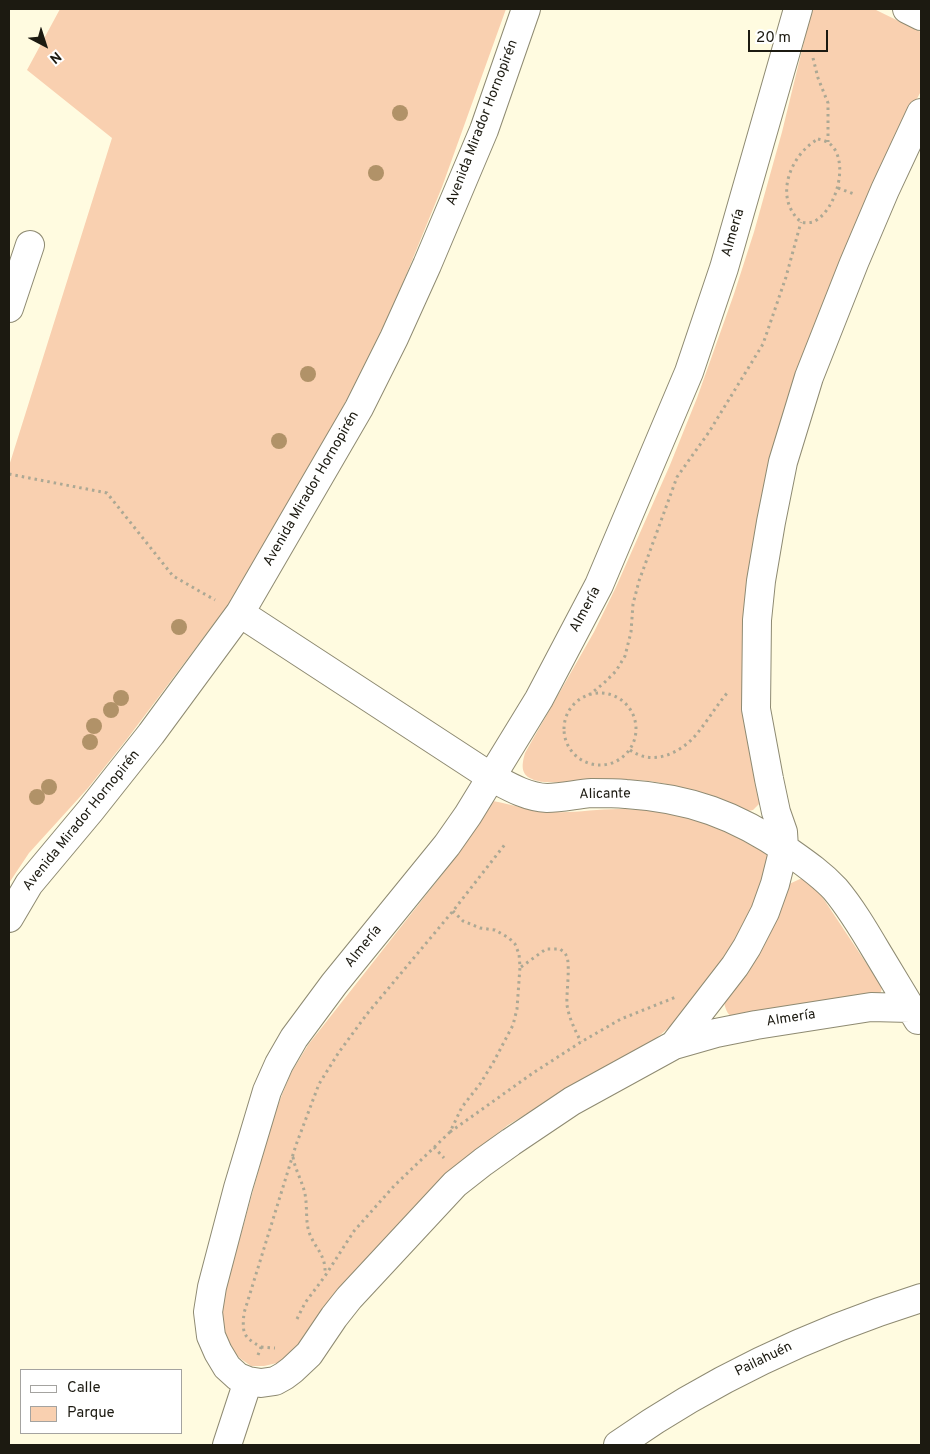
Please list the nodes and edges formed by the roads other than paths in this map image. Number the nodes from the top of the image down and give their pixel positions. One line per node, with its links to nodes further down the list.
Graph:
1 (526, 9): 8 (street, Avenida Mirador Hornopirén)
2 (798, 9): 9 (street, Almería)
3 (907, 9): 4 (street)
4 (921, 16)
5 (921, 113): 10 (street, Almería)
6 (30, 245): 7 (street)
7 (9, 308)
8 (240, 613): 9 (street, Alicante); 11 (street, Avenida Mirador Hornopirén)
9 (491, 777): 10 (street, Alicante); 15 (street, Almería)
10 (784, 848): 12 (street, Alicante); 13 (street, Almería)
11 (9, 918)
12 (918, 1014): 13 (street, Almería)
13 (674, 1045): 15 (street, Almería)
14 (921, 1298): 17 (street, Pailahuén)
15 (248, 1381): 16 (street)
16 (227, 1445)
17 (618, 1445)

